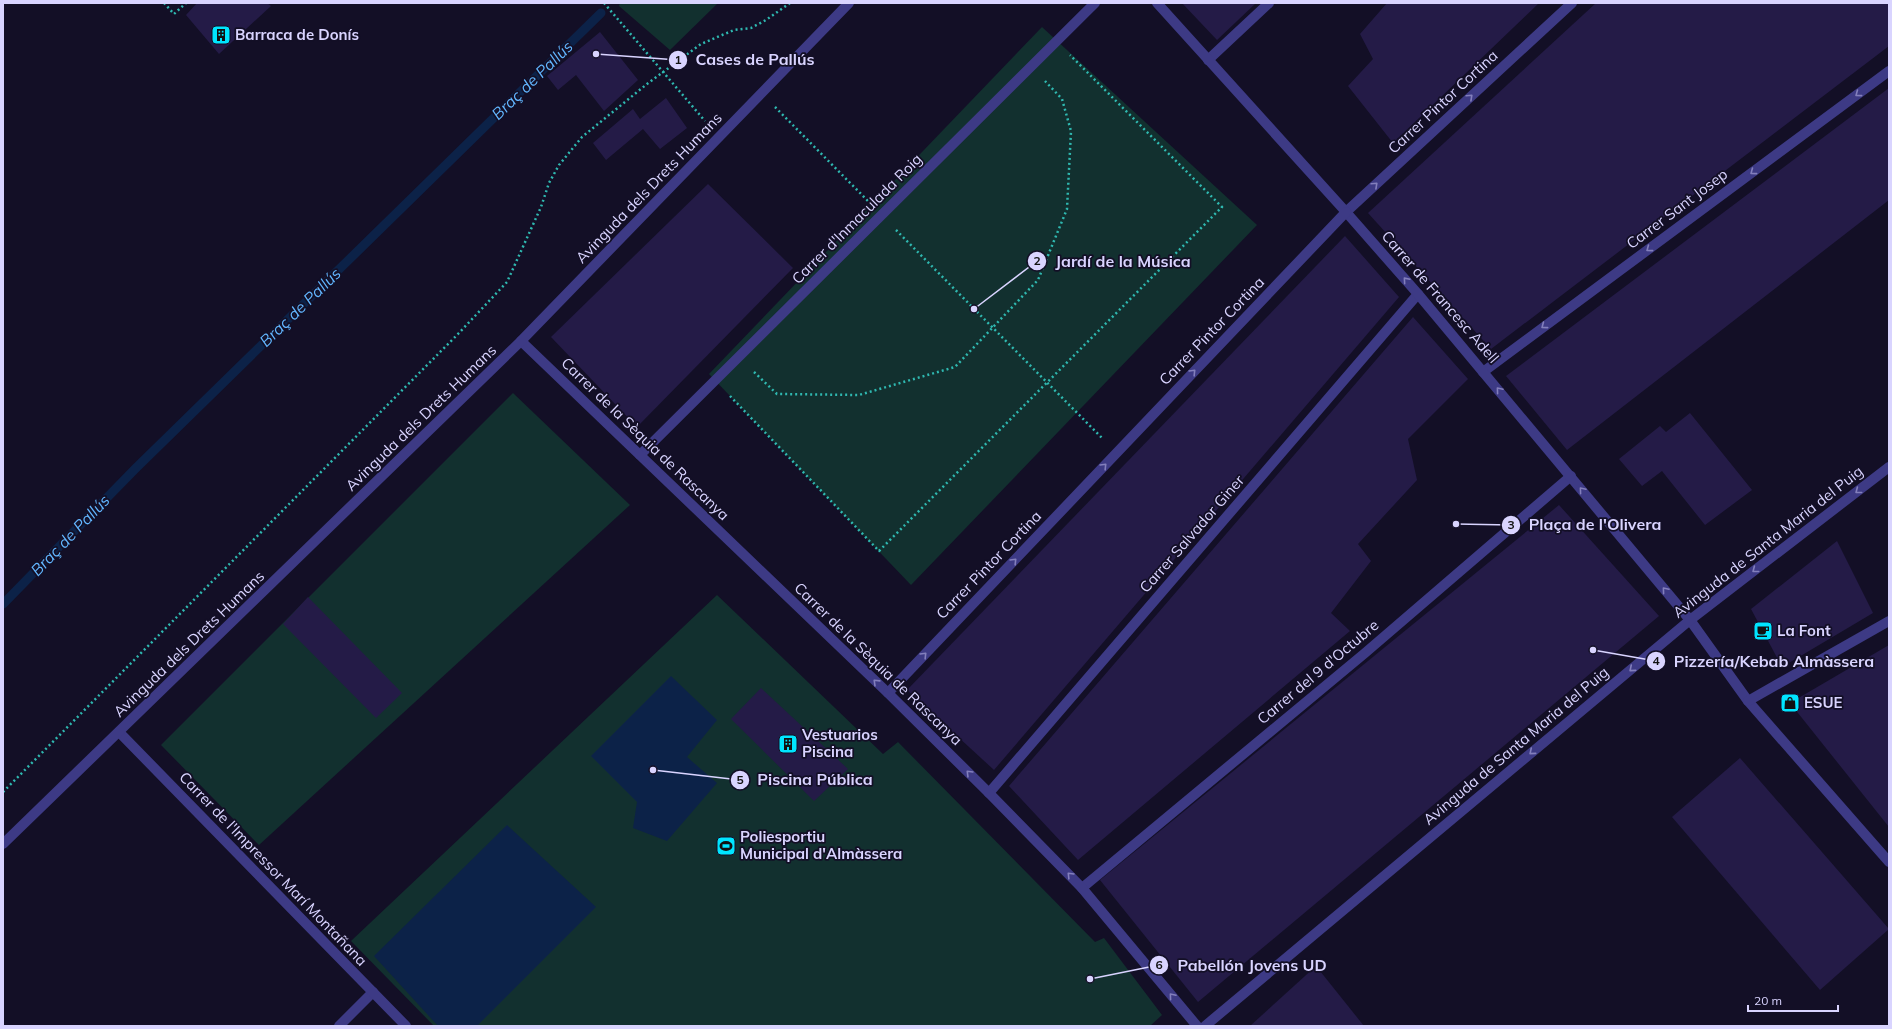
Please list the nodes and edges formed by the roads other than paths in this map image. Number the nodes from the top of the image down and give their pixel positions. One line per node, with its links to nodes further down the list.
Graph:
1 (849, 3): 10 (street, Avinguda dels Drets Humans)
2 (1095, 3): 12 (street, Carrer d'Inmaculada Roig)
3 (1157, 3): 6 (street, Carrer de Francesc Adell)
4 (1269, 3): 6 (street)
5 (1572, 3): 8 (street, Carrer Pintor Cortina, one-way to 5)
6 (1208, 60): 8 (street, Carrer de Francesc Adell)
7 (1889, 71): 11 (street, Carrer Sant Josep, one-way to 11)
8 (1346, 212): 9 (street, Carrer de Francesc Adell, one-way to 8); 17 (street, Carrer Pintor Cortina, one-way to 8)
9 (1418, 294): 11 (street, Carrer de Francesc Adell); 20 (street, Carrer Salvador Giner)
10 (521, 341): 12 (street, Carrer de la Sèquia de Rascanya); 19 (street, Avinguda dels Drets Humans)
11 (1483, 372): 14 (street, Carrer de Francesc Adell, one-way to 11)
12 (640, 455): 17 (street, Carrer de la Sèquia de Rascanya, one-way to 12)
13 (1889, 467): 15 (street, Avinguda de Santa Maria del Puig, one-way to 15)
14 (1571, 476): 15 (street, Carrer de Francesc Adell, one-way to 14); 23 (street, Carrer del 9 d'Octubre)
15 (1690, 620): 18 (street, Carrer de Francesc Adell); 28 (street, Avinguda de Santa Maria del Puig, one-way to 28)
16 (1889, 622): 18 (street)
17 (888, 693): 20 (street, Carrer de la Sèquia de Rascanya, one-way to 17)
18 (1748, 701): 22 (street, Carrer de Francesc Adell)
19 (119, 732): 21 (street, Avinguda dels Drets Humans); 24 (street, Carrer de l'Impressor Marí Montañana)
20 (989, 793): 23 (street, Carrer de la Sèquia de Rascanya, one-way to 20)
21 (3, 844)
22 (1889, 862)
23 (1082, 888): 27 (street, Carrer de la Sèquia de Rascanya, one-way to 23)
24 (373, 992): 25 (street); 26 (street, Carrer de l'Impressor Marí Montañana)
25 (339, 1026)
26 (406, 1026)
27 (1197, 1026)
28 (1205, 1026)

